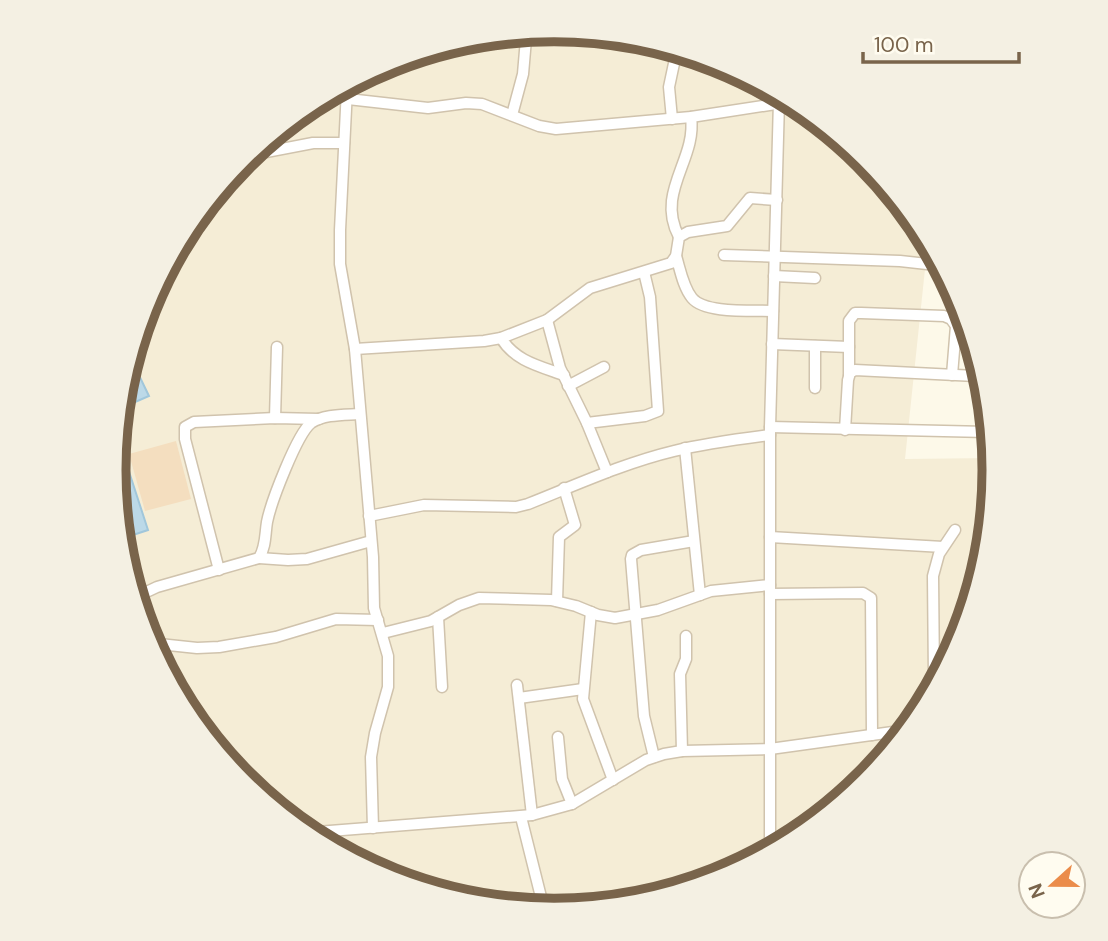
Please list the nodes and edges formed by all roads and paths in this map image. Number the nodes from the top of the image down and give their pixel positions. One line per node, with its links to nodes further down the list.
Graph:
1 (526, 43): 6 (street)
2 (675, 60): 8 (street)
3 (348, 94): 6 (street); 9 (street)
4 (774, 103): 7 (street)
5 (780, 106): 11 (street)
6 (512, 115): 8 (street)
7 (691, 117): 8 (street); 12 (street)
8 (672, 119)
9 (344, 143): 10 (street); 27 (street)
10 (267, 152)
11 (778, 200): 12 (street); 15 (street)
12 (679, 237): 14 (street)
13 (724, 255): 15 (street)
14 (676, 256): 17 (street); 20 (street)
15 (774, 257): 16 (street); 18 (street)
16 (930, 265)
17 (644, 272): 21 (street); 37 (street)
18 (774, 276): 19 (street); 20 (street)
19 (815, 278)
20 (773, 311): 23 (street)
21 (547, 320): 22 (street); 32 (street)
22 (500, 338): 27 (street); 32 (street)
23 (772, 344): 25 (street); 39 (street)
24 (277, 346): 35 (street)
25 (815, 346): 26 (street); 33 (street)
26 (849, 347): 29 (street); 30 (street)
27 (355, 349): 34 (street)
28 (604, 367): 32 (street)
29 (849, 375): 30 (street); 38 (street)
30 (952, 375): 31 (street)
31 (972, 376)
32 (566, 381): 37 (street)
33 (815, 388)
34 (359, 414): 36 (street); 44 (street)
35 (275, 418): 36 (street); 51 (street)
36 (320, 419): 50 (street)
37 (587, 423): 42 (street)
38 (845, 430): 39 (street); 40 (street)
39 (770, 431): 41 (street); 46 (street)
40 (981, 432)
41 (685, 448): 42 (street); 48 (street)
42 (607, 472): 43 (street)
43 (564, 488): 44 (street); 55 (street)
44 (369, 516): 47 (street)
45 (955, 530): 49 (street)
46 (770, 537): 49 (street); 52 (street)
47 (372, 541): 50 (street); 59 (street)
48 (694, 541): 54 (street); 57 (street)
49 (943, 547): 63 (street)
50 (259, 558): 51 (street)
51 (219, 569): 53 (street)
52 (770, 589): 54 (street); 69 (street); 71 (street)
53 (144, 593)
54 (699, 595): 57 (street)
55 (557, 601): 56 (street); 58 (street)
56 (591, 612): 57 (street); 66 (street)
57 (634, 615): 73 (street)
58 (438, 617): 60 (street); 65 (street)
59 (377, 620): 60 (street); 62 (street)
60 (383, 633): 78 (street)
61 (686, 636): 72 (street)
62 (163, 644)
63 (934, 668)
64 (517, 685): 67 (street)
65 (442, 687)
66 (583, 689): 67 (street); 74 (street)
67 (519, 698): 76 (street)
68 (893, 732): 69 (street)
69 (872, 735): 71 (street)
70 (558, 737): 75 (street)
71 (770, 749): 72 (street); 80 (street)
72 (682, 751): 73 (street)
73 (654, 757): 74 (street)
74 (613, 780): 75 (street)
75 (572, 804): 76 (street)
76 (532, 815): 77 (street)
77 (521, 817): 78 (street); 81 (street)
78 (373, 828): 79 (street)
79 (323, 832)
80 (770, 841)
81 (541, 899)

